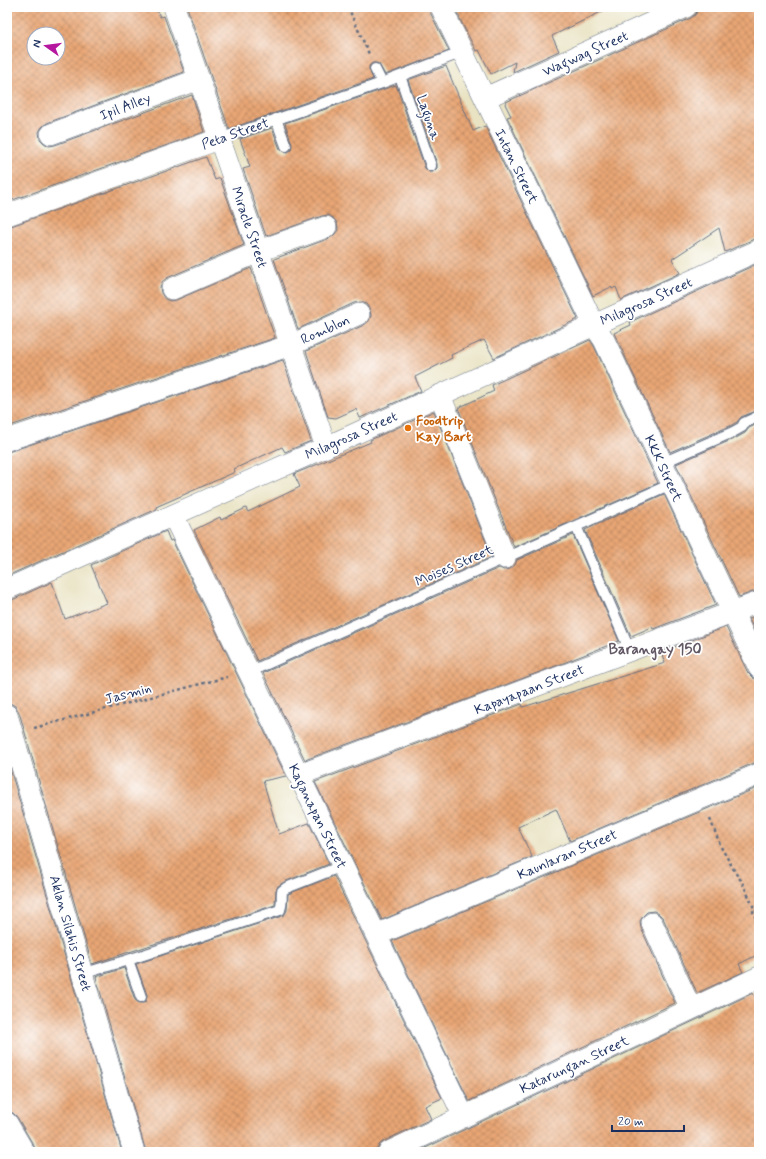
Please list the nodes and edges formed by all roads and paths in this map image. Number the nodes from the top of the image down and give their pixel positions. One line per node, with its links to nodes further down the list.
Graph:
1 (174, 7): 8 (street, Miracle Street)
2 (348, 7): 6 (path)
3 (441, 7): 5 (street, Intan Street)
4 (686, 7): 10 (street, Wagwag Street)
5 (463, 52): 7 (lane, Peta Street); 10 (street, Intan Street)
6 (376, 69): 9 (lane)
7 (400, 76): 9 (lane, Peta Street); 15 (lane, Laguna)
8 (199, 79): 12 (street, Ipil Alley); 13 (street, Miracle Street)
9 (382, 83): 11 (lane, Peta Street)
10 (485, 98): 22 (street, Intan Street)
11 (276, 119): 13 (lane, Peta Street); 14 (lane)
12 (52, 134)
13 (219, 139): 16 (street, Peta Street); 19 (street, Miracle Street)
14 (286, 146)
15 (431, 166)
16 (7, 215)
17 (326, 227): 19 (street)
18 (759, 250): 22 (street, Milagrosa Street)
19 (259, 253): 20 (street); 23 (street, Miracle Street)
20 (172, 289)
21 (359, 314): 23 (street, Romblon)
22 (594, 325): 24 (street, Milagrosa Street); 28 (street, KKK Street)
23 (291, 345): 26 (street, Romblon); 27 (street, Miracle Street)
24 (440, 395): 27 (street, Milagrosa Street); 32 (street)
25 (759, 416): 28 (lane)
26 (7, 440)
27 (326, 447): 30 (street, Milagrosa Street)
28 (662, 464): 29 (street, KKK Street)
29 (671, 484): 31 (lane, Moises Street); 35 (street, KKK Street)
30 (173, 515): 33 (street, Milagrosa Street); 38 (street, Kaganapan Street)
31 (576, 526): 32 (lane, Moises Street); 36 (lane)
32 (505, 558): 38 (lane, Moises Street)
33 (7, 590)
34 (759, 602): 35 (street, Kapayapaan Street)
35 (733, 613): 36 (street, Kapayapaan Street); 37 (street, KKK Street)
36 (630, 651): 41 (street, Kapayapaan Street)
37 (759, 668)
38 (249, 672): 39 (path, Jasmin); 41 (street, Kaganapan Street)
39 (10, 724): 48 (street, Aklan Silahis Street)
40 (759, 774): 42 (street, Kaunlaran Street)
41 (299, 776): 43 (street, Kaganapan Street)
42 (702, 798): 45 (path); 46 (street, Kaunlaran Street)
43 (342, 866): 46 (street, Kaganapan Street); 47 (lane)
44 (652, 923): 51 (street)
45 (759, 924)
46 (376, 935): 52 (street, Kaganapan Street)
47 (128, 960): 48 (lane); 50 (lane)
48 (82, 974): 56 (street, Aklan Silahis Street)
49 (759, 977): 51 (street, Katarungan Street)
50 (141, 997)
51 (691, 1009): 52 (street, Katarungan Street)
52 (464, 1117): 54 (street, Katarungan Street)
53 (7, 1123): 55 (street)
54 (393, 1151)
55 (24, 1152)
56 (134, 1152)

